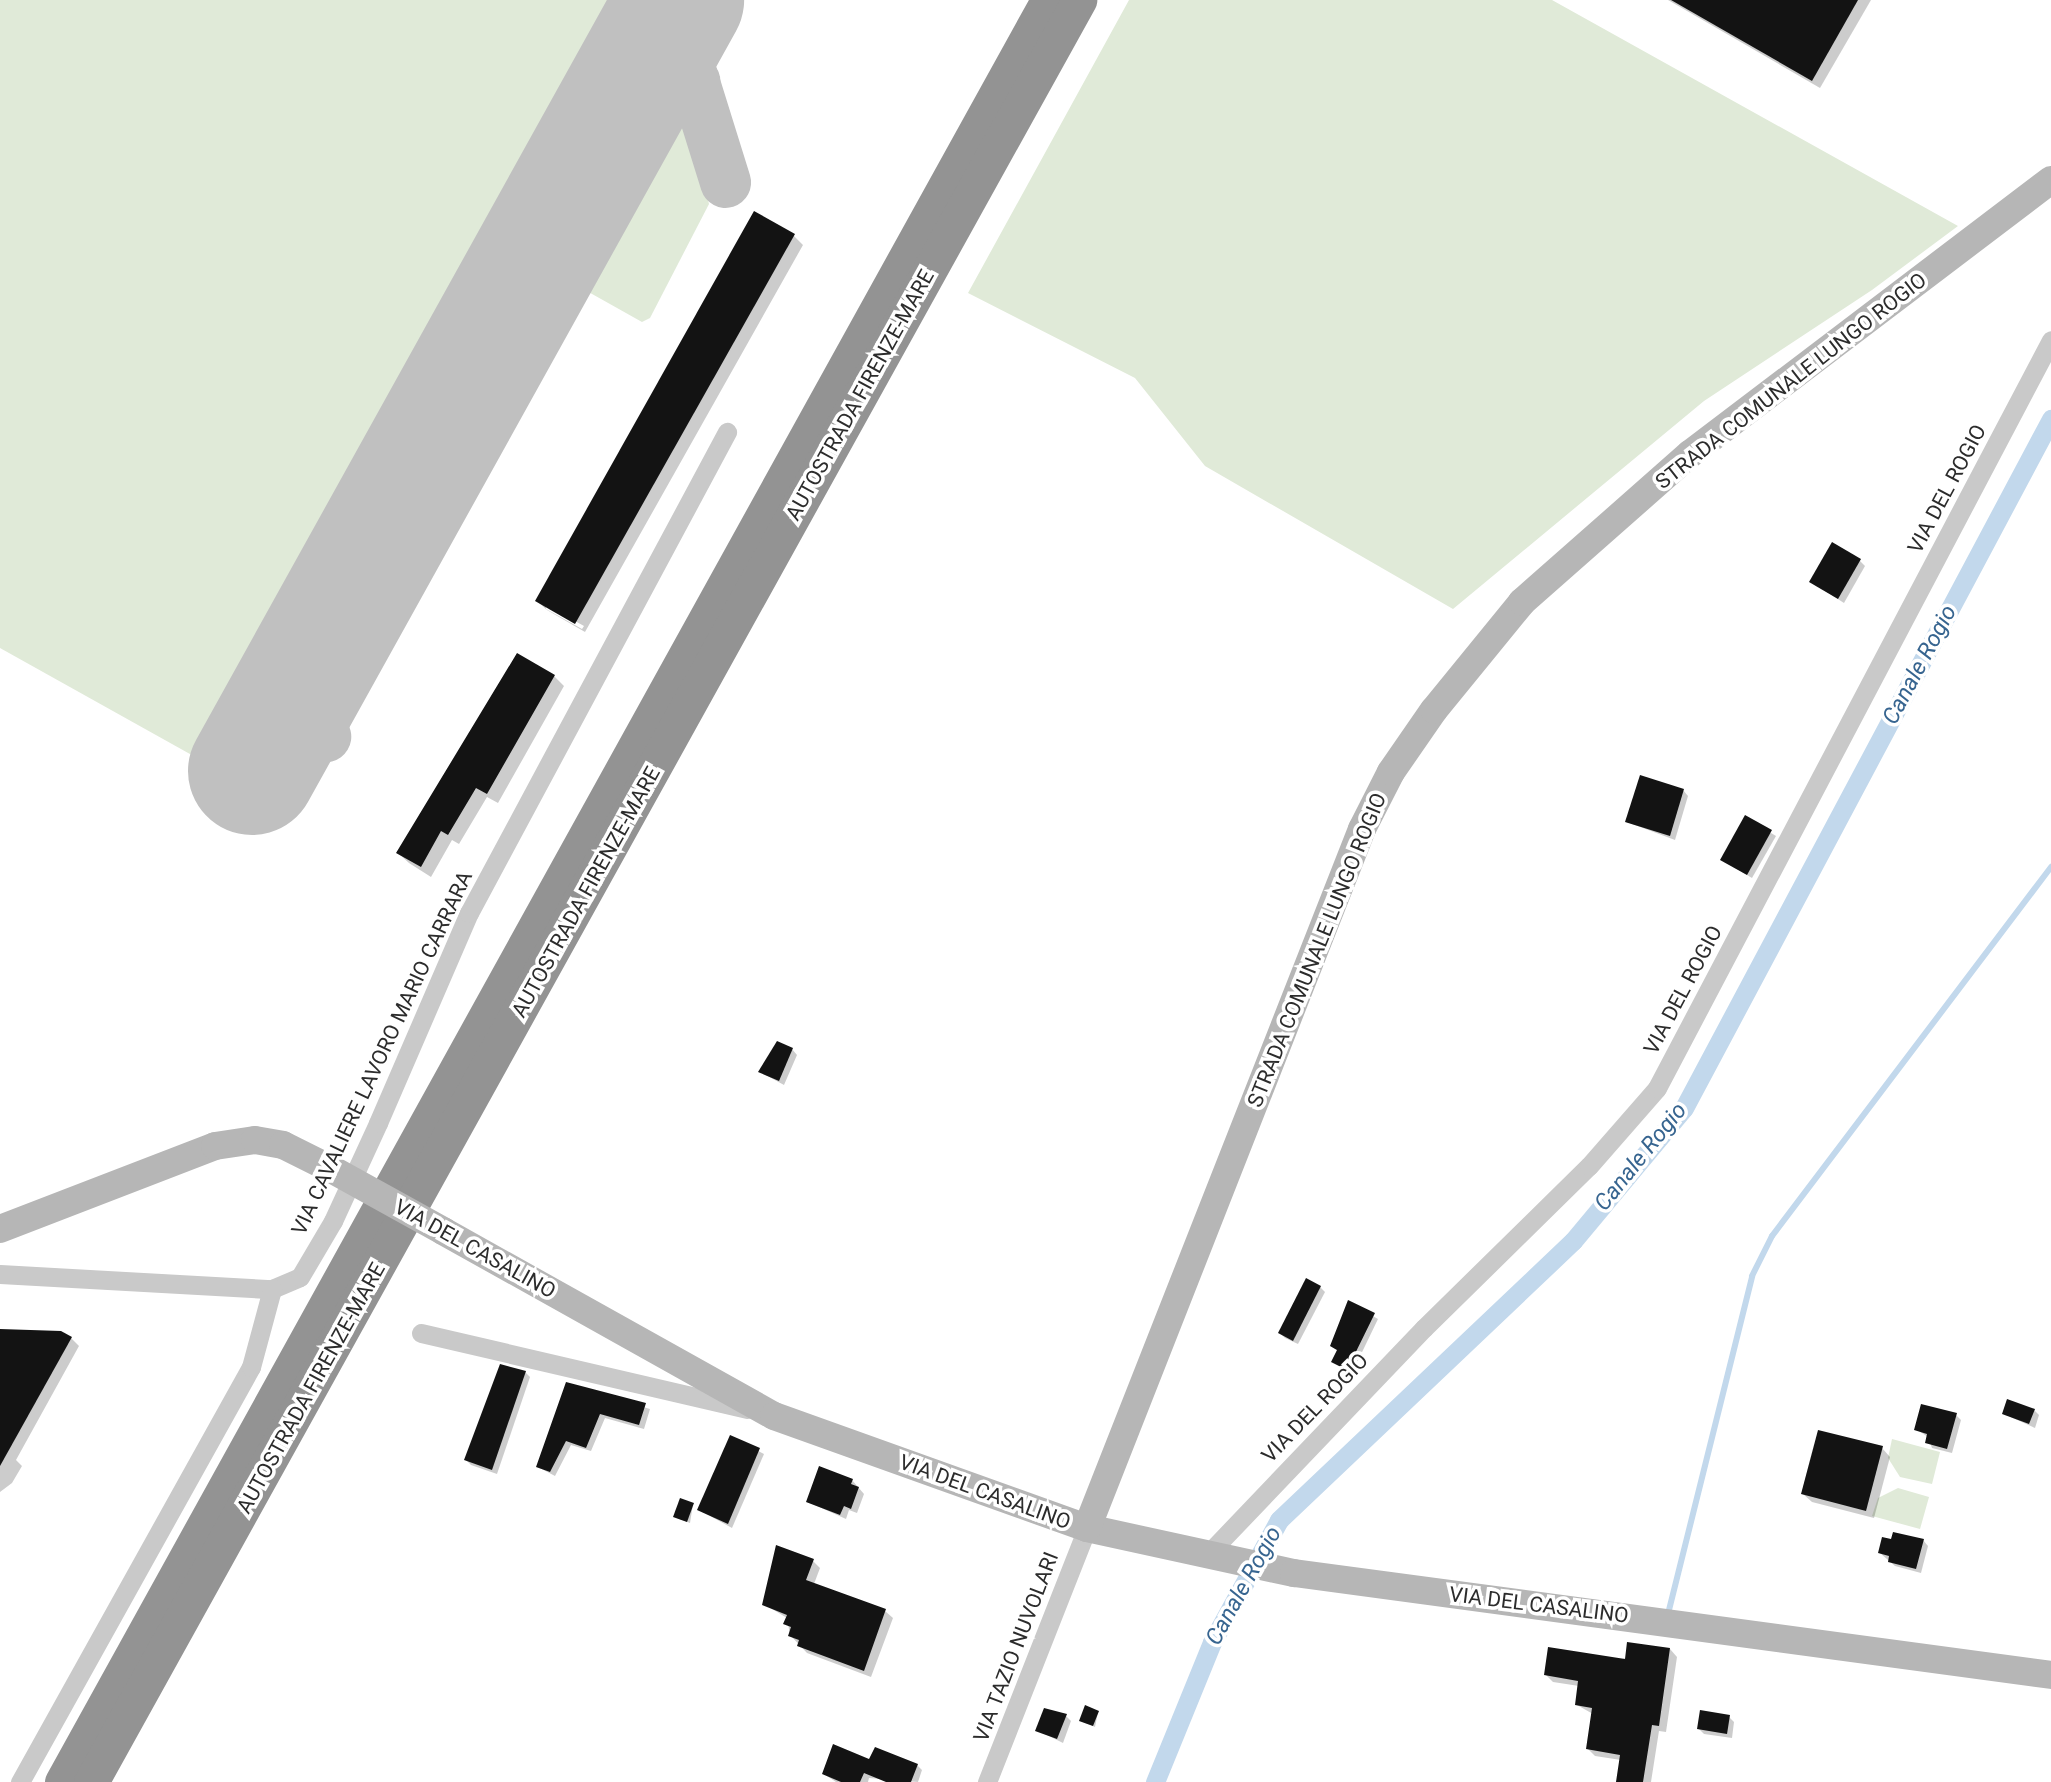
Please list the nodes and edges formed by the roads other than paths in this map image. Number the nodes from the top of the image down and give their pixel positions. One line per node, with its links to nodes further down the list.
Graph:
1 (1048, 0): 15 (highway, AUTOSTRADA FIRENZE-MARE)
2 (1079, 0): 16 (highway, AUTOSTRADA FIRENZE-MARE)
3 (2051, 180): 11 (street, STRADA COMUNALE LUNGO ROGIO)
4 (2051, 340): 12 (street, VIA DEL ROGIO)
5 (727, 432): 8 (street, VIA CAVALIERE LAVORO MARIO CARRARA)
6 (0, 1229): 10 (street, VIA DEL CASALINO, bridge)
7 (0, 1274): 8 (street)
8 (272, 1289): 14 (street)
9 (421, 1333): 10 (street)
10 (775, 1416): 11 (street, VIA DEL CASALINO)
11 (1087, 1528): 12 (street, VIA DEL CASALINO); 17 (street, VIA TAZIO NUVOLARI)
12 (1207, 1555): 13 (street, VIA DEL CASALINO)
13 (2051, 1675)
14 (20, 1782)
15 (62, 1782)
16 (91, 1782)
17 (988, 1782)

